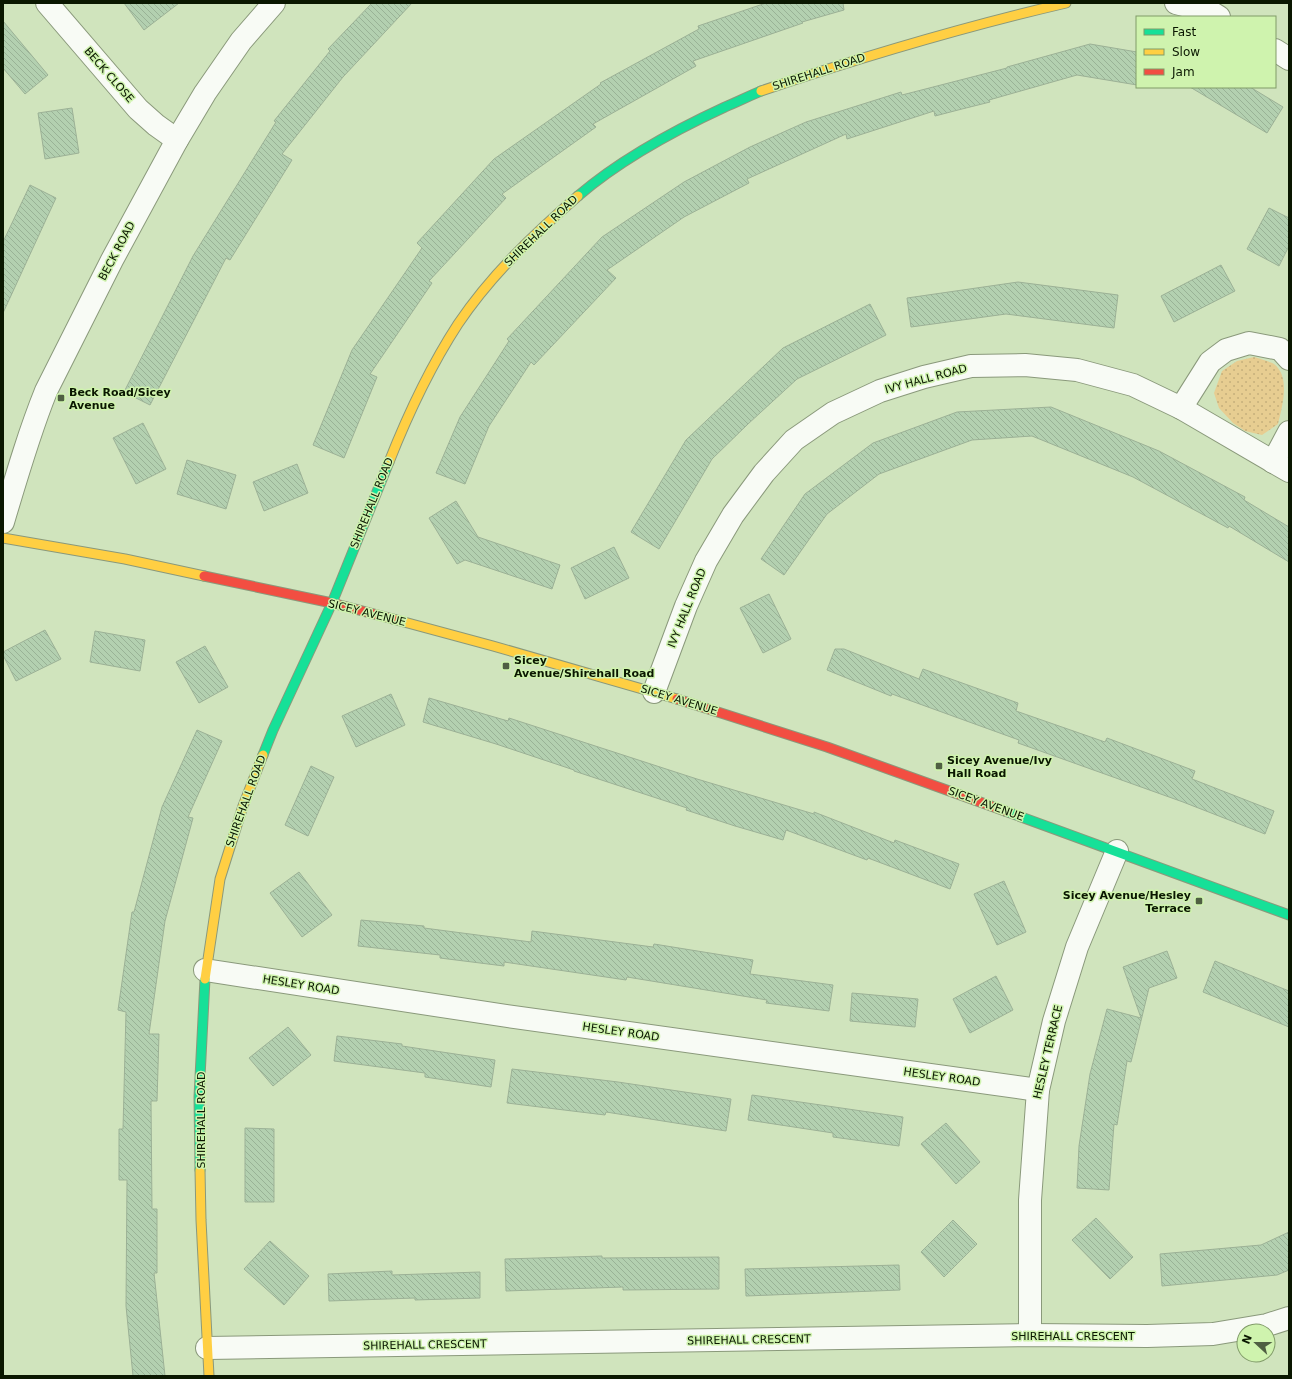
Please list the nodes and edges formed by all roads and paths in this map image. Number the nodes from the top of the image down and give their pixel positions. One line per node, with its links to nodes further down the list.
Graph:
1 (47, 3): 8 (street, BECK CLOSE)
2 (274, 3): 8 (street, BECK ROAD)
3 (1066, 3): 15 (street, SHIREHALL ROAD)
4 (1176, 3): 5 (street)
5 (1217, 16)
6 (1276, 51): 7 (street)
7 (1289, 59)
8 (177, 140): 13 (street, BECK ROAD)
9 (1286, 348): 10 (street)
10 (1182, 408): 12 (street, IVY HALL ROAD); 16 (street, IVY HALL ROAD)
11 (1289, 432): 12 (street)
12 (1281, 466)
13 (3, 522)
14 (3, 538): 15 (street, SICEY AVENUE)
15 (332, 604): 16 (street, SICEY AVENUE); 19 (street, SHIREHALL ROAD)
16 (654, 692): 17 (street, SICEY AVENUE)
17 (1117, 851): 18 (street, SICEY AVENUE); 20 (street, HESLEY TERRACE)
18 (1289, 915)
19 (205, 970): 20 (street, HESLEY ROAD); 23 (street, SHIREHALL ROAD)
20 (1038, 1090): 22 (street, HESLEY TERRACE)
21 (1289, 1318): 22 (street, SHIREHALL CRESCENT)
22 (1030, 1335): 23 (street, SHIREHALL CRESCENT)
23 (207, 1348): 24 (street, SHIREHALL ROAD)
24 (209, 1376)

